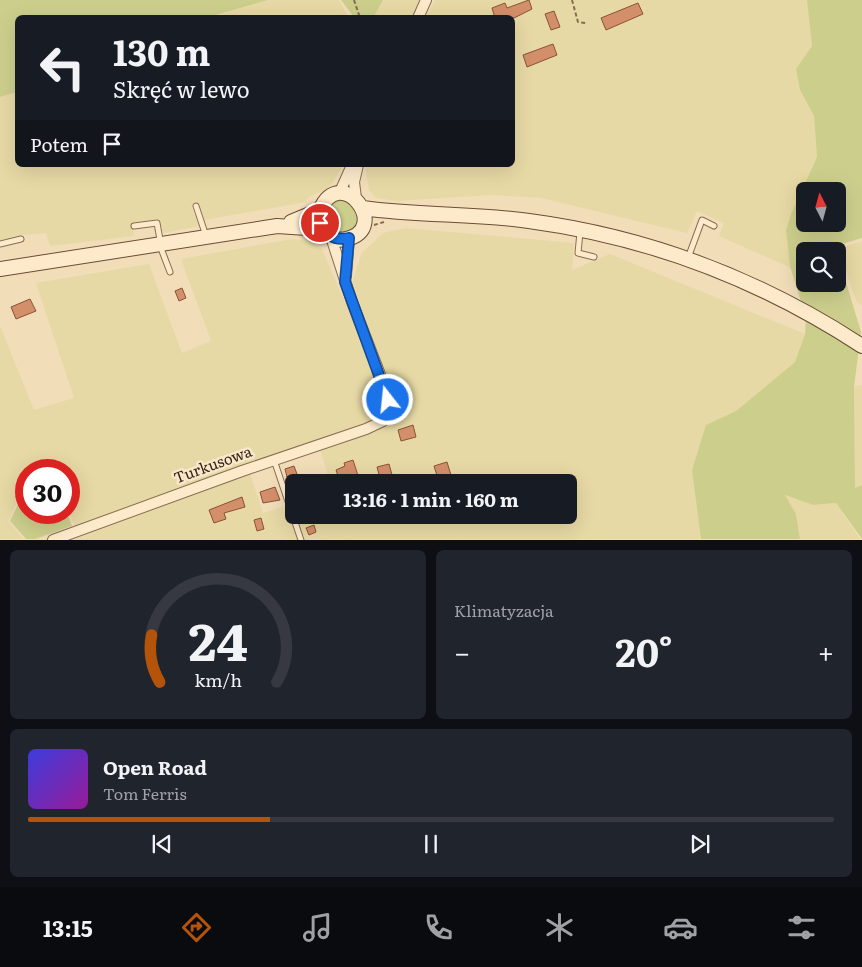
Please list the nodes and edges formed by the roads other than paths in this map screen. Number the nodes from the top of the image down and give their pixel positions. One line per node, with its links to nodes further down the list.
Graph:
1 (426, 0): 2 (street)
2 (419, 15)
3 (351, 167): 5 (street)
4 (358, 167): 6 (street)
5 (339, 194): 6 (main road); 8 (main road)
6 (359, 203): 9 (main road); 12 (main road)
7 (196, 206): 16 (lane)
8 (320, 210): 11 (main road); 15 (main road)
9 (408, 213): 12 (main road); 14 (main road)
10 (134, 226): 19 (lane)
11 (277, 226): 15 (main road); 16 (main road)
12 (367, 226): 18 (main road)
13 (714, 226): 22 (lane)
14 (580, 229): 21 (lane); 22 (main road)
15 (327, 233): 18 (main road); 25 (street)
16 (206, 236): 19 (main road)
17 (21, 238): 20 (lane)
18 (349, 238): 25 (street)
19 (160, 243): 23 (main road); 24 (lane)
20 (0, 244)
21 (594, 257)
22 (687, 259): 26 (main road)
23 (0, 269)
24 (170, 272)
25 (345, 282): 27 (street, Turkusowa)
26 (862, 346)
27 (274, 460): 28 (street, Turkusowa); 29 (lane)
28 (53, 540)
29 (301, 540)

